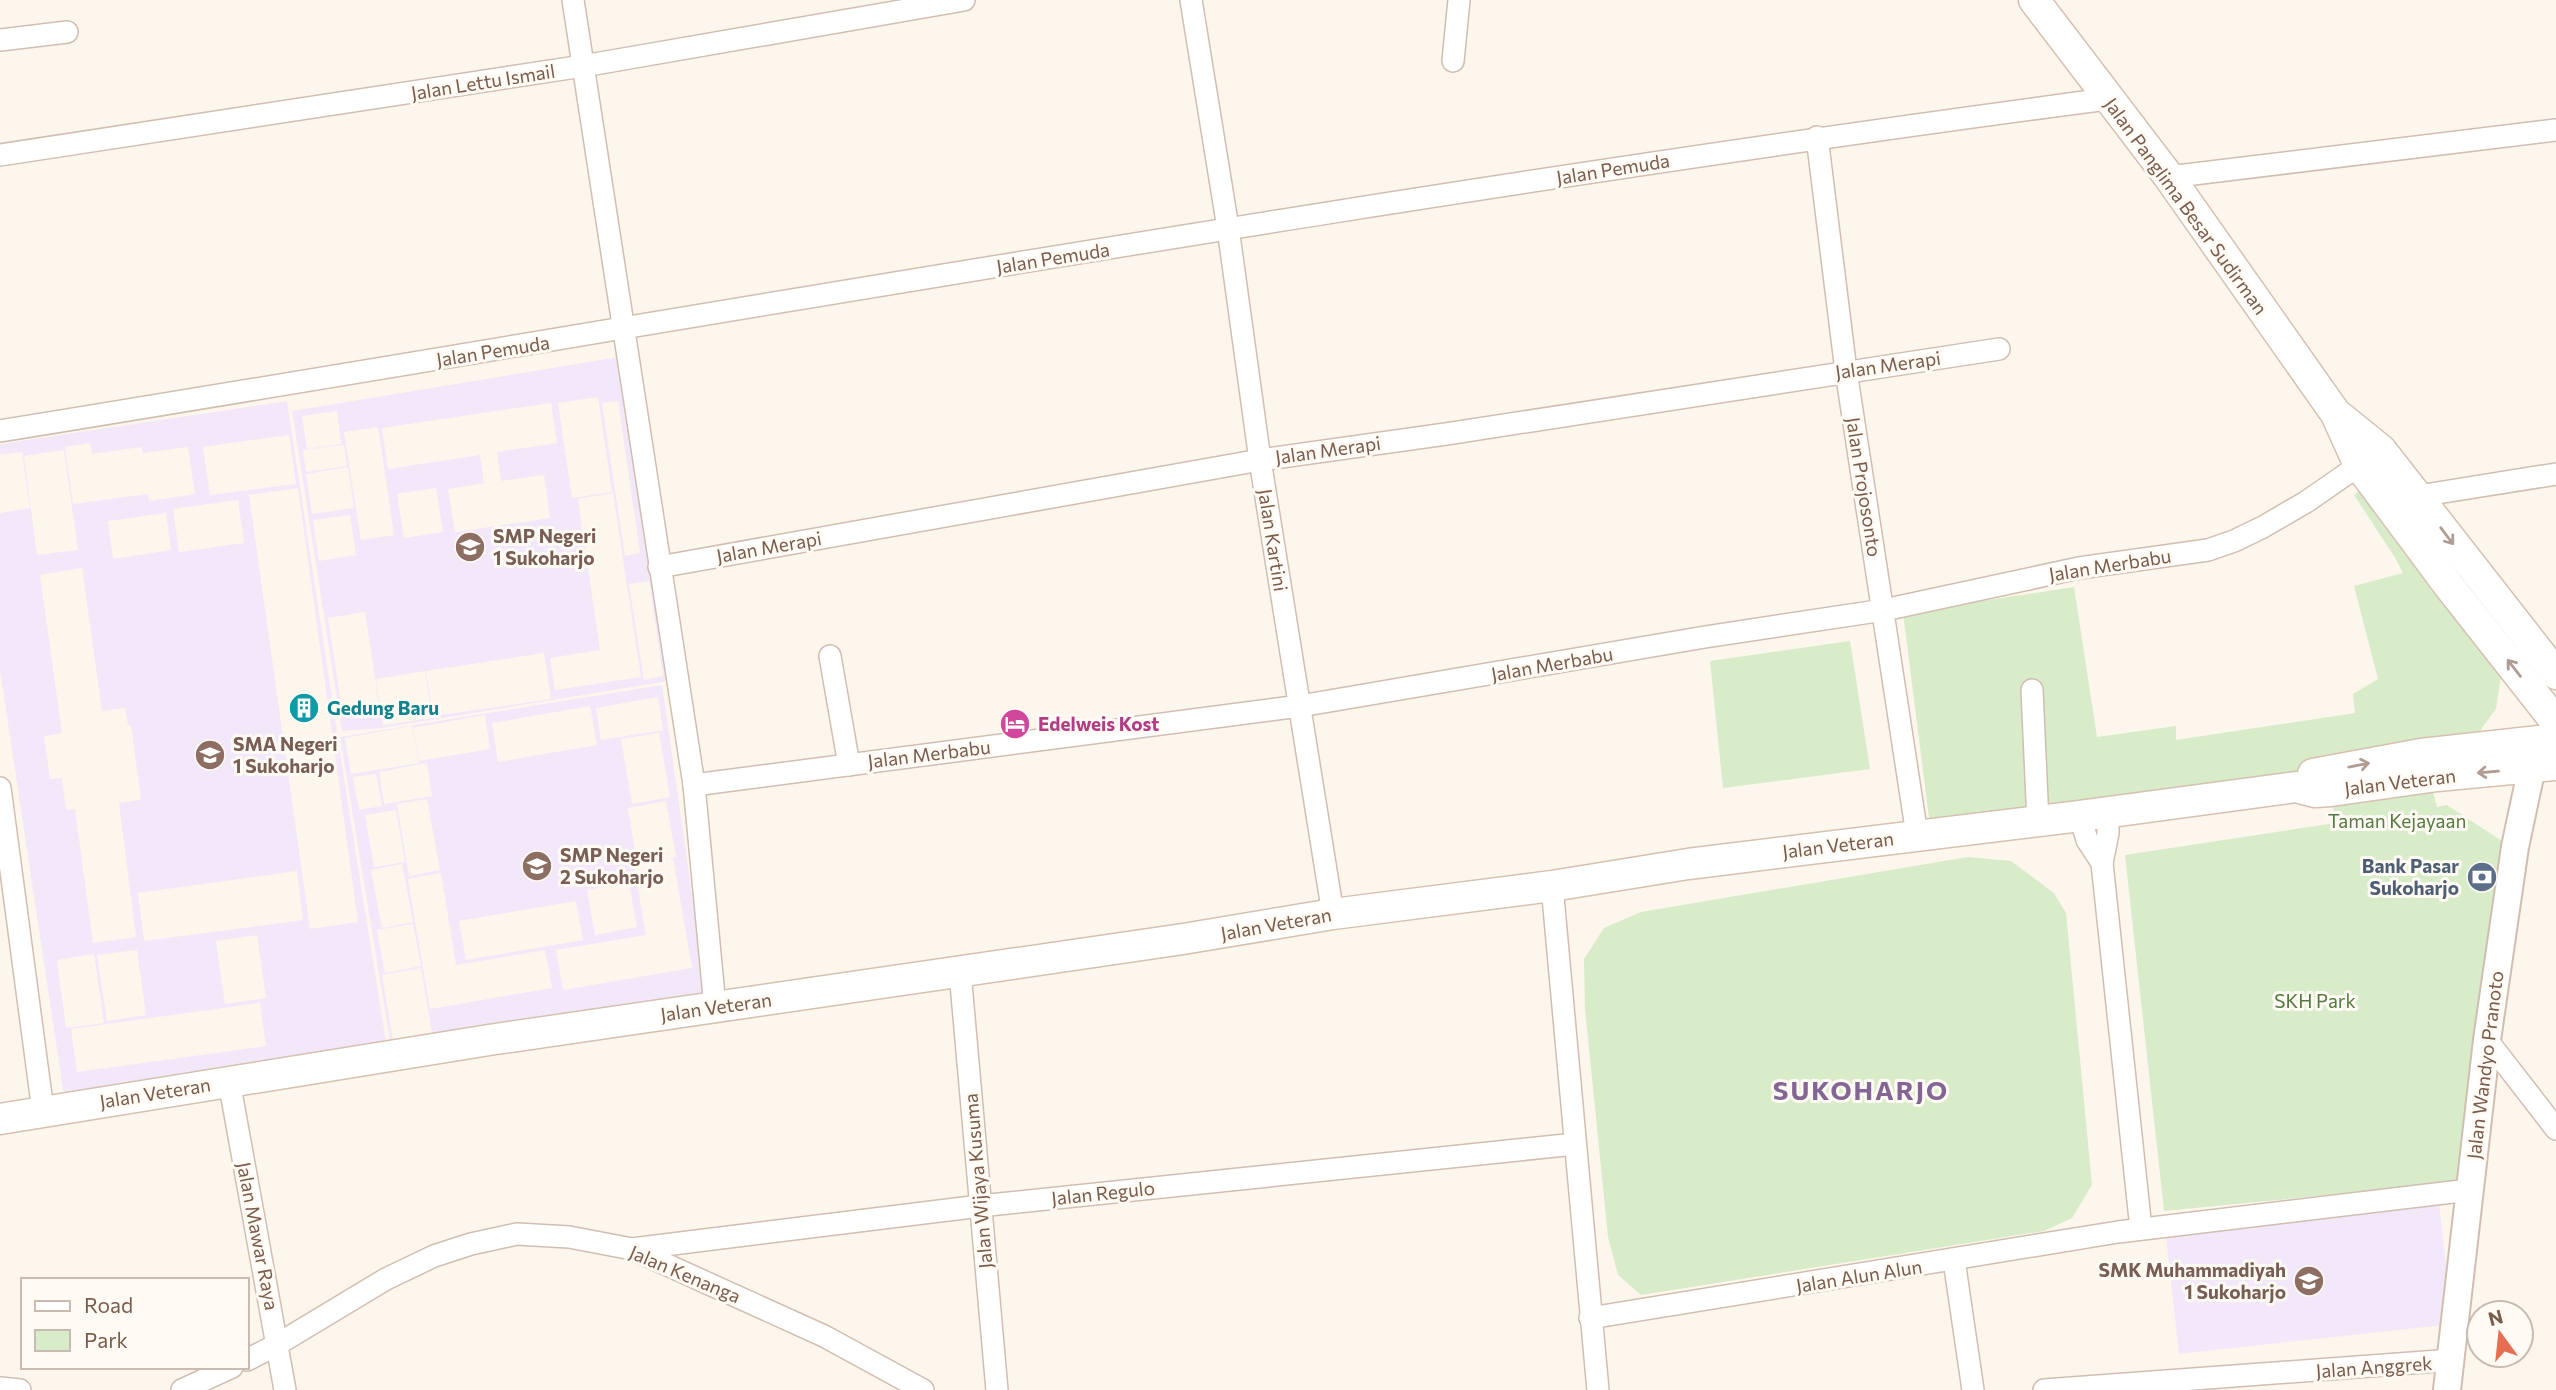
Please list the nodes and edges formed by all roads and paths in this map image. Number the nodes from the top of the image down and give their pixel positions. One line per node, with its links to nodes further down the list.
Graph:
1 (573, 0): 9 (street)
2 (964, 0): 9 (street, Jalan Lettu Ismail)
3 (1191, 0): 15 (street, Jalan Kartini)
4 (1458, 0): 8 (street)
5 (2034, 0): 10 (main road, Jalan Panglima Besar Sudirman)
6 (67, 32): 7 (street)
7 (0, 40)
8 (1453, 61)
9 (583, 66): 13 (street, Jalan Lettu Ismail); 16 (street)
10 (2107, 99): 12 (street, Jalan Pemuda); 14 (main road, Jalan Panglima Besar Sudirman)
11 (2556, 130): 14 (street)
12 (1817, 137): 15 (street, Jalan Pemuda); 18 (street, Jalan Projosonto)
13 (0, 155)
14 (2169, 177): 20 (main road, Jalan Panglima Besar Sudirman)
15 (1228, 228): 16 (street, Jalan Pemuda); 21 (street, Jalan Kartini)
16 (624, 329): 19 (street, Jalan Pemuda); 25 (street)
17 (1999, 349): 18 (street, Jalan Merapi)
18 (1846, 371): 21 (street, Jalan Merapi); 26 (street, Jalan Projosonto)
19 (0, 431)
20 (2370, 457): 23 (main road, Jalan Panglima Besar Sudirman); 24 (main road, Jalan Panglima Besar Sudirman); 26 (street, Jalan Merbabu)
21 (1260, 460): 25 (street, Jalan Merapi); 30 (street, Jalan Kartini)
22 (2556, 474): 23 (street)
23 (2417, 496): 24 (street); 28 (main road, Jalan Panglima Besar Sudirman, one-way to 28)
24 (2386, 501): 31 (main road, Jalan Panglima Besar Sudirman, one-way to 24)
25 (659, 567): 34 (street)
26 (1884, 610): 30 (street, Jalan Merbabu); 38 (street, Jalan Projosonto)
27 (830, 656): 33 (street)
28 (2556, 674)
29 (2032, 690): 37 (street)
30 (1300, 706): 33 (street, Jalan Merbabu); 41 (street, Jalan Kartini)
31 (2556, 722)
32 (2544, 753): 36 (main road, Jalan Veteran); 44 (street, Jalan Wandyo Pranoto)
33 (849, 765): 34 (street, Jalan Merbabu)
34 (694, 785): 43 (street)
35 (0, 789): 39 (street)
36 (2094, 814): 37 (main road, Jalan Veteran); 52 (street)
37 (2038, 822): 38 (main road, Jalan Veteran)
38 (1917, 835): 40 (main road, Jalan Veteran)
39 (6, 882): 46 (street)
40 (1552, 886): 41 (main road, Jalan Veteran); 49 (street)
41 (1333, 914): 42 (main road, Jalan Veteran)
42 (960, 972): 43 (main road, Jalan Veteran); 51 (street, Jalan Wijaya Kusuma)
43 (715, 1007): 45 (main road, Jalan Veteran)
44 (2487, 1040): 48 (street); 50 (street, Jalan Wandyo Pranoto)
45 (229, 1081): 46 (main road, Jalan Veteran); 56 (street, Jalan Mawar Raya)
46 (43, 1111): 47 (main road, Jalan Veteran)
47 (0, 1119)
48 (2556, 1129)
49 (1575, 1144): 51 (street, Jalan Regulo); 55 (street)
50 (2469, 1190): 52 (street, Jalan Alun Alun); 58 (street, Jalan Wandyo Pranoto)
51 (980, 1206): 53 (street, Jalan Regulo); 65 (street, Jalan Wijaya Kusuma)
52 (2141, 1229): 54 (street, Jalan Alun Alun)
53 (632, 1249): 56 (street, Jalan Kenanga); 64 (street, Jalan Kenanga)
54 (1954, 1261): 55 (street, Jalan Alun Alun); 67 (street)
55 (1590, 1318): 66 (street)
56 (278, 1344): 57 (street, Jalan Kenanga); 63 (street, Jalan Mawar Raya)
57 (248, 1359)
58 (2452, 1360): 68 (street, Jalan Anggrek); 69 (street, Jalan Wandyo Pranoto)
59 (228, 1369): 62 (street)
60 (0, 1388): 61 (street)
61 (20, 1390)
62 (182, 1390)
63 (285, 1390)
64 (923, 1390)
65 (997, 1390)
66 (1598, 1390)
67 (1973, 1390)
68 (2044, 1390)
69 (2447, 1390)

